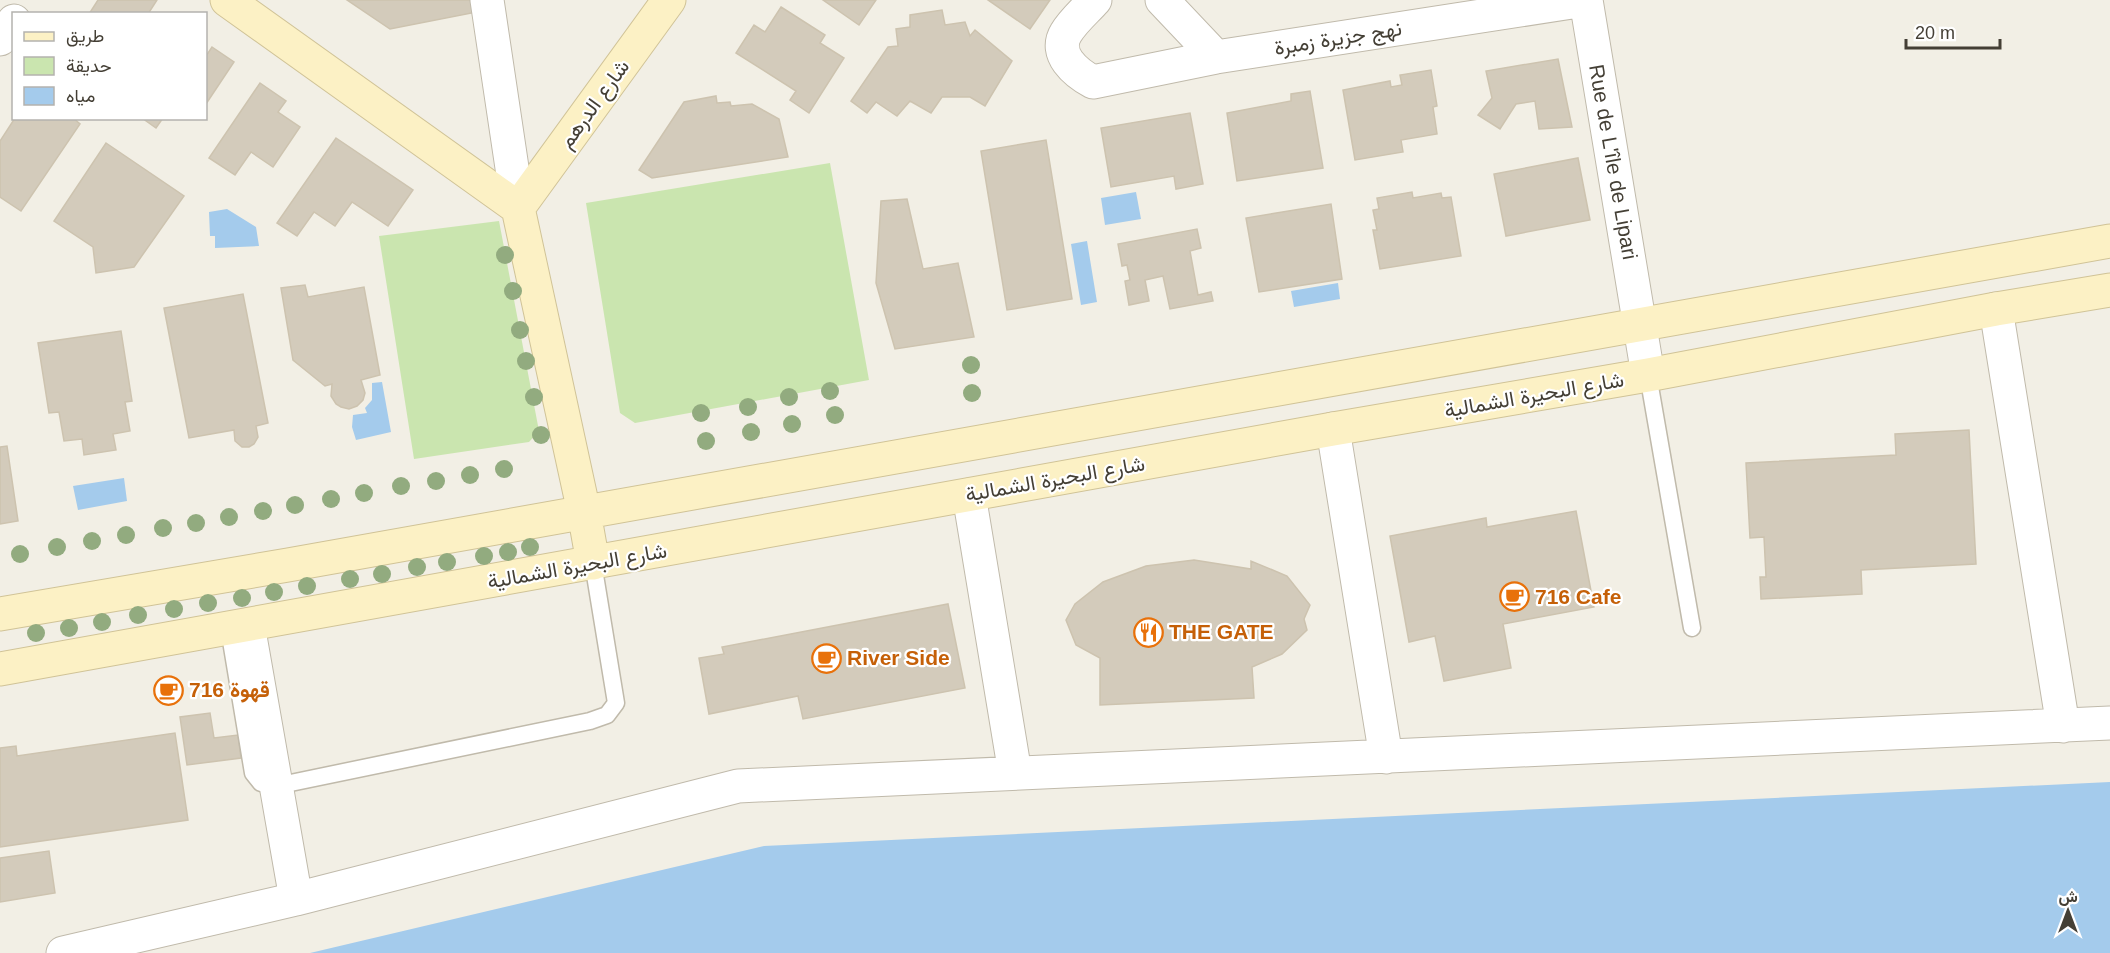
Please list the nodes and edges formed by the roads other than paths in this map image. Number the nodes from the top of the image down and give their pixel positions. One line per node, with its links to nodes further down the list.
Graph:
1 (227, 0): 10 (main road)
2 (487, 0): 10 (street)
3 (669, 0): 10 (main road, شارع الدرهم)
4 (1095, 0): 9 (street, نهج جزيرة زمبرة)
5 (1162, 0): 9 (street)
6 (1585, 0): 9 (street, نهج جزيرة زمبرة); 14 (street, Rue de L'île de Lipari)
7 (12, 24): 8 (street)
8 (0, 39)
9 (1216, 57)
10 (518, 208): 18 (main road)
11 (2110, 240): 14 (main road)
12 (2110, 290): 13 (main road, شارع البحيرة الشمالية)
13 (1996, 309): 15 (main road, شارع البحيرة الشمالية); 25 (street)
14 (1640, 325): 15 (street, Rue de L'île de Lipari); 18 (main road)
15 (1648, 375): 16 (main road, شارع البحيرة الشمالية); 22 (lane)
16 (1333, 429): 17 (main road, شارع البحيرة الشمالية); 26 (street)
17 (969, 495): 19 (main road, شارع البحيرة الشمالية); 27 (street)
18 (584, 512): 19 (main road); 20 (main road)
19 (593, 562): 21 (main road, شارع البحيرة الشمالية); 28 (lane)
20 (0, 614)
21 (238, 627): 23 (main road, شارع البحيرة الشمالية); 28 (street)
22 (1692, 628)
23 (0, 669)
24 (2110, 723): 25 (street)
25 (2063, 726): 26 (street)
26 (1386, 757): 27 (street)
27 (1015, 773): 29 (street)
28 (276, 786): 29 (street)
29 (296, 899): 30 (street)
30 (63, 953)

